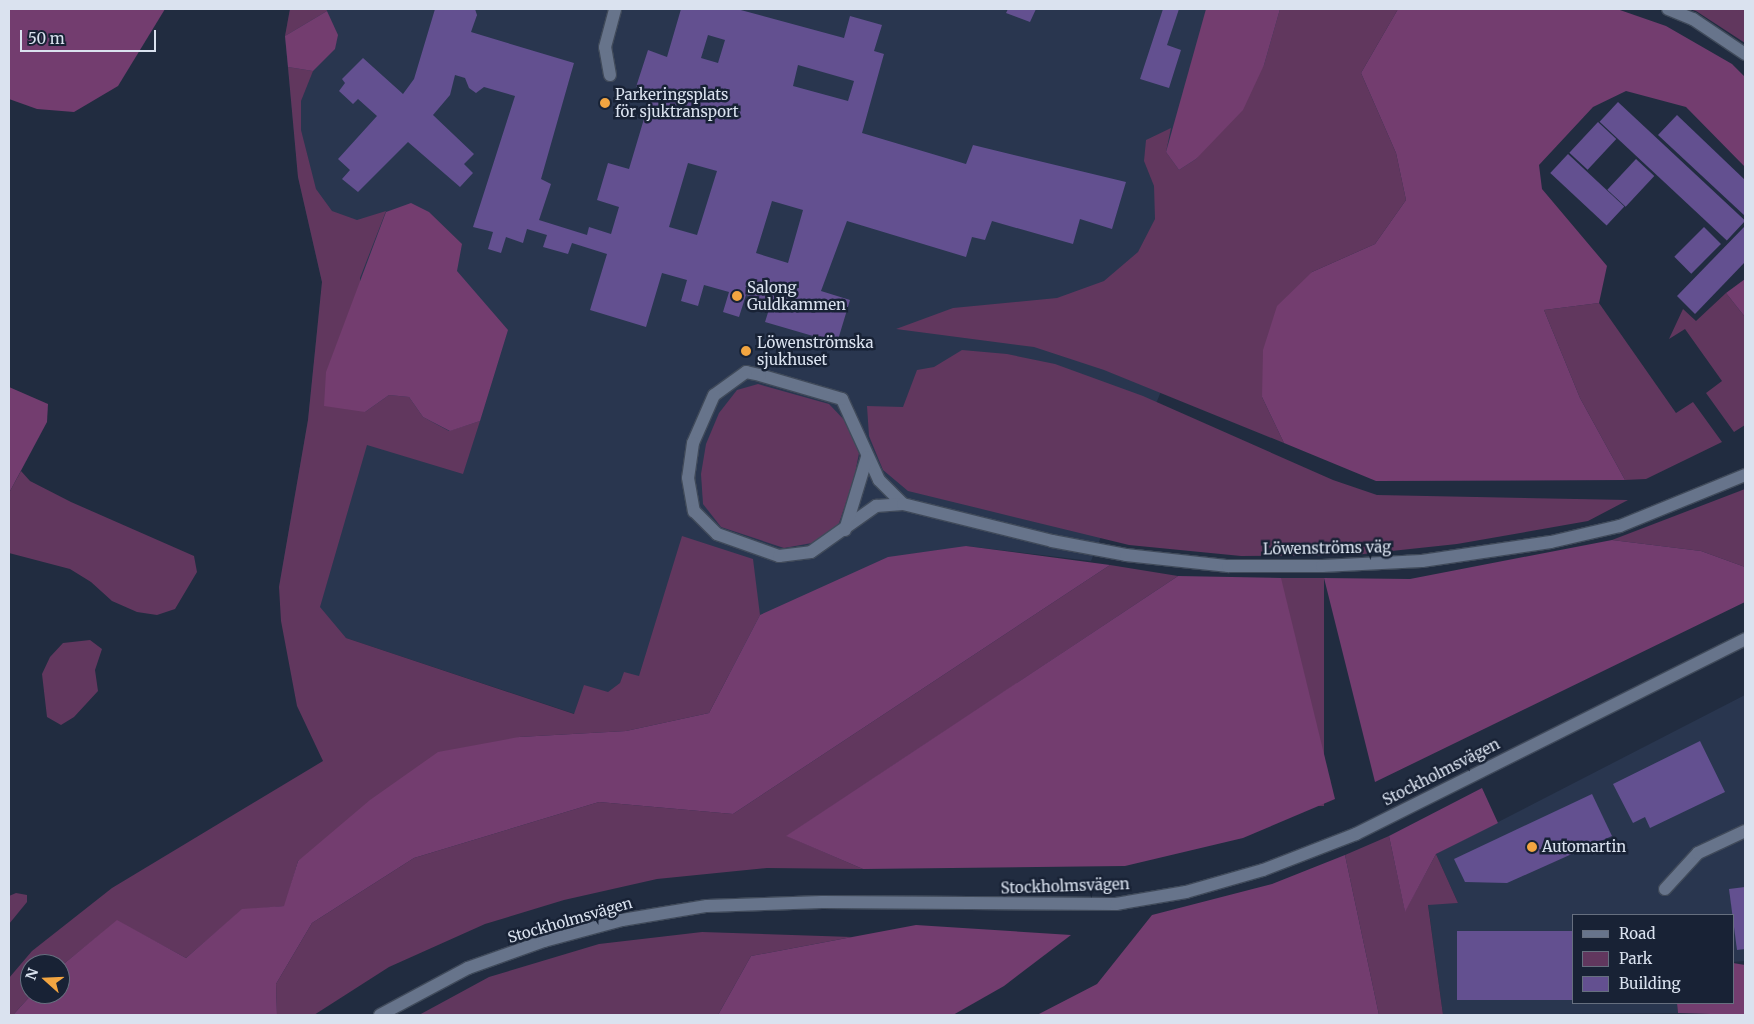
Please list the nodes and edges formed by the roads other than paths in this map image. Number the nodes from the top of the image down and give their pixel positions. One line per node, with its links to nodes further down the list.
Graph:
1 (615, 9): 4 (street)
2 (1668, 9): 3 (street)
3 (1745, 54)
4 (610, 75)
5 (867, 457): 7 (street, Löwenströms väg); 8 (street); 8 (street, Löwenströms väg)
6 (1745, 475): 7 (street, Löwenströms väg)
7 (903, 504): 8 (street, Löwenströms väg)
8 (845, 530)
9 (1745, 638): 12 (street, Stockholmsvägen)
10 (1745, 831): 11 (street)
11 (1665, 890)
12 (380, 1015)

